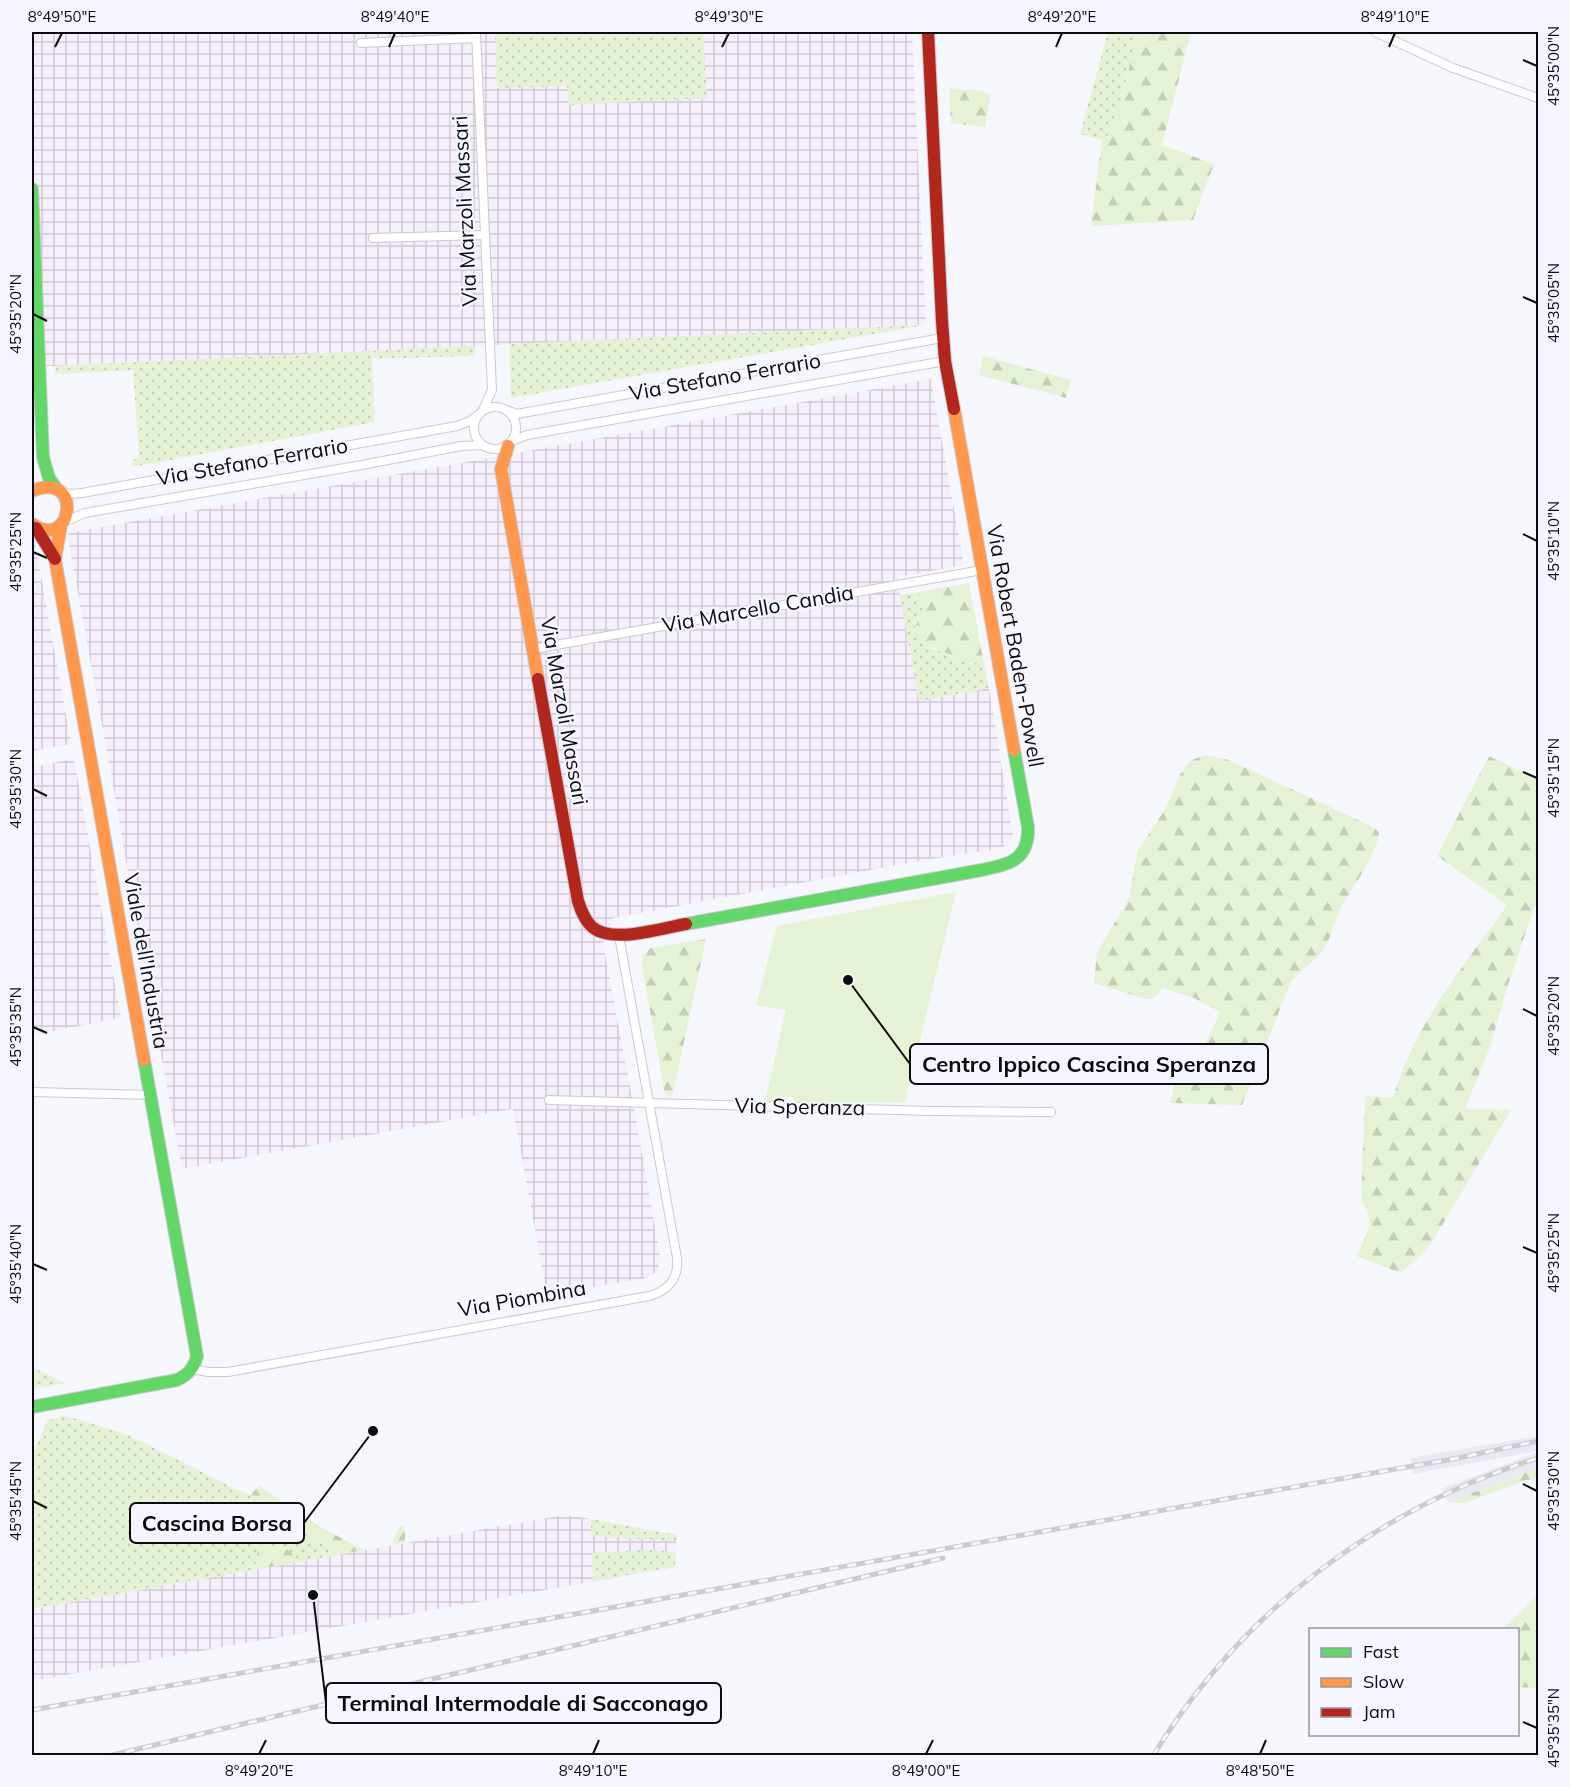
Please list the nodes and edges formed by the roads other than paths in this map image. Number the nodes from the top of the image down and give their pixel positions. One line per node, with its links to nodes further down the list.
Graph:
1 (928, 32): 9 (street, Via Robert Baden-Powell)
2 (1375, 32): 5 (street)
3 (476, 35): 4 (street); 7 (street, Via Marzoli Massari)
4 (361, 43)
5 (1539, 98)
6 (32, 189): 16 (street)
7 (485, 235): 8 (street); 11 (street, Via Marzoli Massari)
8 (373, 238)
9 (942, 338): 10 (street, Via Robert Baden-Powell); 12 (street, Via Stefano Ferrario)
10 (945, 361): 14 (street, Via Stefano Ferrario); 23 (street, Via Robert Baden-Powell)
11 (492, 390): 12 (street, Via Marzoli Massari); 13 (street, Via Marzoli Massari)
12 (506, 409): 13 (street); 14 (street)
13 (481, 412): 15 (street); 18 (street, Via Stefano Ferrario)
14 (510, 444): 15 (street); 17 (street, Via Marzoli Massari)
15 (484, 446): 17 (street, Via Marzoli Massari); 20 (street, Via Stefano Ferrario)
16 (43, 457): 18 (street); 19 (street)
17 (501, 469): 24 (street, Via Marzoli Massari)
18 (58, 489): 19 (street); 20 (street)
19 (32, 491)
20 (62, 523): 21 (street); 22 (street)
21 (33, 526): 22 (street)
22 (55, 559): 27 (street, Viale dell'Industria)
23 (982, 570): 24 (street, Via Marcello Candia); 25 (street, Via Robert Baden-Powell)
24 (533, 649): 25 (street, Via Marzoli Massari)
25 (619, 936): 29 (street, Via Piombina)
26 (32, 1092): 27 (street)
27 (151, 1095): 31 (street, Viale dell'Industria)
28 (549, 1100): 29 (street, Via Speranza)
29 (649, 1104): 30 (street, Via Speranza); 31 (street, Via Piombina)
30 (1052, 1112)
31 (192, 1369): 32 (street)
32 (32, 1407)

